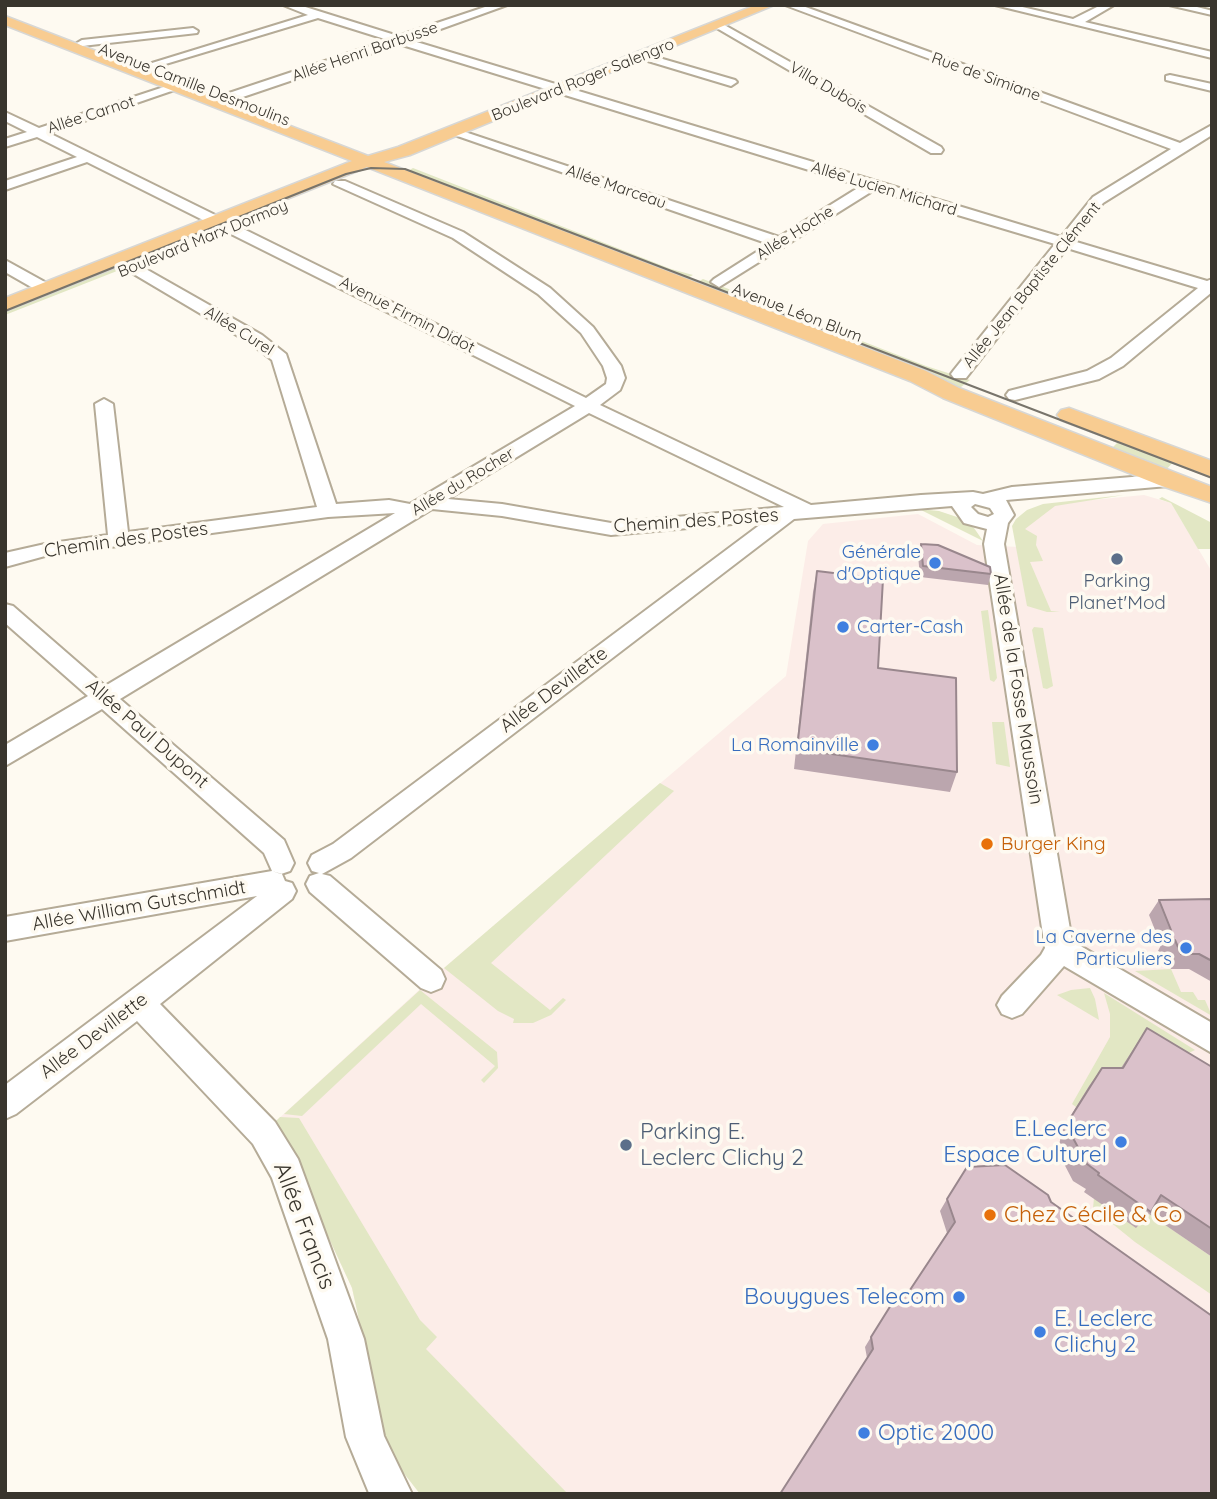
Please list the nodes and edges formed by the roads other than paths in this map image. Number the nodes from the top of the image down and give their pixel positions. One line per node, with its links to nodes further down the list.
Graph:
1 (288, 5): 10 (street, Allée Lucien Michard)
2 (502, 5): 15 (street, Allée Henri Barbusse)
3 (768, 5): 13 (main road, Boulevard Roger Salengro)
4 (790, 5): 31 (street, Rue de Simiane)
5 (1000, 5): 12 (street)
6 (1109, 5): 12 (street)
7 (1174, 5): 9 (street)
8 (5, 12): 16 (main road, Avenue Camille Desmoulins)
9 (1209, 13)
10 (317, 15): 15 (street, Allée Lucien Michard); 19 (street)
11 (5, 20): 22 (main road, Avenue Camille Desmoulins)
12 (1074, 23): 17 (street)
13 (719, 25): 18 (main road, Boulevard Roger Salengro); 32 (street, Villa Dubois)
14 (193, 32): 16 (street)
15 (400, 40): 24 (street, Allée Lucien Michard); 25 (street, Allée Henri Barbusse)
16 (82, 43): 19 (main road, Avenue Camille Desmoulins)
17 (1212, 54)
18 (642, 56): 21 (street); 24 (main road, Boulevard Roger Salengro)
19 (145, 67): 25 (main road, Avenue Camille Desmoulins)
20 (1170, 78): 23 (street)
21 (731, 82)
22 (177, 87): 29 (street, Allée Carnot); 34 (main road, Avenue Camille Desmoulins)
23 (1212, 88)
24 (557, 90): 28 (main road, Boulevard Roger Salengro); 36 (street, Allée Lucien Michard)
25 (227, 98): 34 (main road, Avenue Camille Desmoulins)
26 (5, 116): 29 (street, Avenue Firmin Didot)
27 (1212, 129): 31 (street, Allée Jean Baptiste Clément)
28 (452, 132): 34 (main road, Boulevard Roger Salengro); 39 (street, Allée Marceau)
29 (38, 133): 30 (street, Allée Carnot); 33 (street, Avenue Firmin Didot)
30 (5, 143)
31 (1182, 148): 40 (street, Allée Jean Baptiste Clément)
32 (936, 150)
33 (89, 157): 37 (street); 38 (street, Avenue Firmin Didot)
34 (384, 160): 35 (main road, Boulevard Marx Dormoy); 38 (main road, Boulevard Marx Dormoy); 43 (main road, Avenue Léon Blum); 52 (main road, Avenue Léon Blum)
35 (340, 184): 38 (main road, Boulevard Marx Dormoy); 51 (street, Allée du Rocher)
36 (872, 185): 39 (street, Allée Hoche); 40 (street, Allée Lucien Michard)
37 (5, 186)
38 (224, 224): 42 (main road, Boulevard Marx Dormoy); 45 (main road, Boulevard Marx Dormoy); 51 (street, Avenue Firmin Didot)
39 (779, 242): 43 (street, Allée Hoche)
40 (1066, 243): 44 (street, Allée Lucien Michard); 48 (street, Allée Jean Baptiste Clément)
41 (5, 265): 45 (street)
42 (132, 267): 47 (main road, Boulevard Marx Dormoy); 58 (street, Allée Curel)
43 (719, 282): 48 (main road, Avenue Léon Blum)
44 (1211, 287): 49 (street)
45 (46, 289): 46 (main road, Boulevard Marx Dormoy)
46 (5, 305)
47 (5, 318)
48 (960, 374): 49 (main road, Avenue Léon Blum)
49 (1015, 395): 53 (main road, Avenue Léon Blum)
50 (104, 404): 62 (street)
51 (589, 406): 57 (street, Allée du Rocher); 59 (street, Avenue Firmin Didot)
52 (1120, 459): 54 (main road, Avenue Léon Blum); 55 (street)
53 (1207, 468): 54 (main road)
54 (1168, 480): 55 (street); 56 (main road, Avenue Léon Blum)
55 (1094, 486): 61 (street)
56 (1212, 495)
57 (422, 507): 58 (street, Chemin des Postes); 60 (street, Chemin des Postes); 65 (street, Allée du Rocher)
58 (328, 511): 62 (street, Chemin des Postes)
59 (810, 512): 60 (street, Chemin des Postes); 61 (street, Chemin des Postes)
60 (786, 515): 67 (street, Allée Devillette)
61 (984, 515): 70 (street, Allée de la Fosse Maussoin)
62 (119, 541): 63 (street, Chemin des Postes)
63 (5, 560)
64 (5, 611): 65 (street, Allée Paul Dupont)
65 (106, 697): 66 (street, Allée du Rocher); 68 (street, Allée Paul Dupont)
66 (5, 757)
67 (320, 874): 68 (street, Allée William Gutschmidt); 71 (street)
68 (278, 878): 69 (street, Allée William Gutschmidt); 72 (street, Allée Devillette)
69 (5, 929)
70 (1059, 948): 73 (street); 74 (street)
71 (431, 979)
72 (138, 1002): 75 (street, Allée Devillette); 76 (street, Allée Francis)
73 (1013, 1005)
74 (1212, 1039)
75 (5, 1104)
76 (393, 1494)

